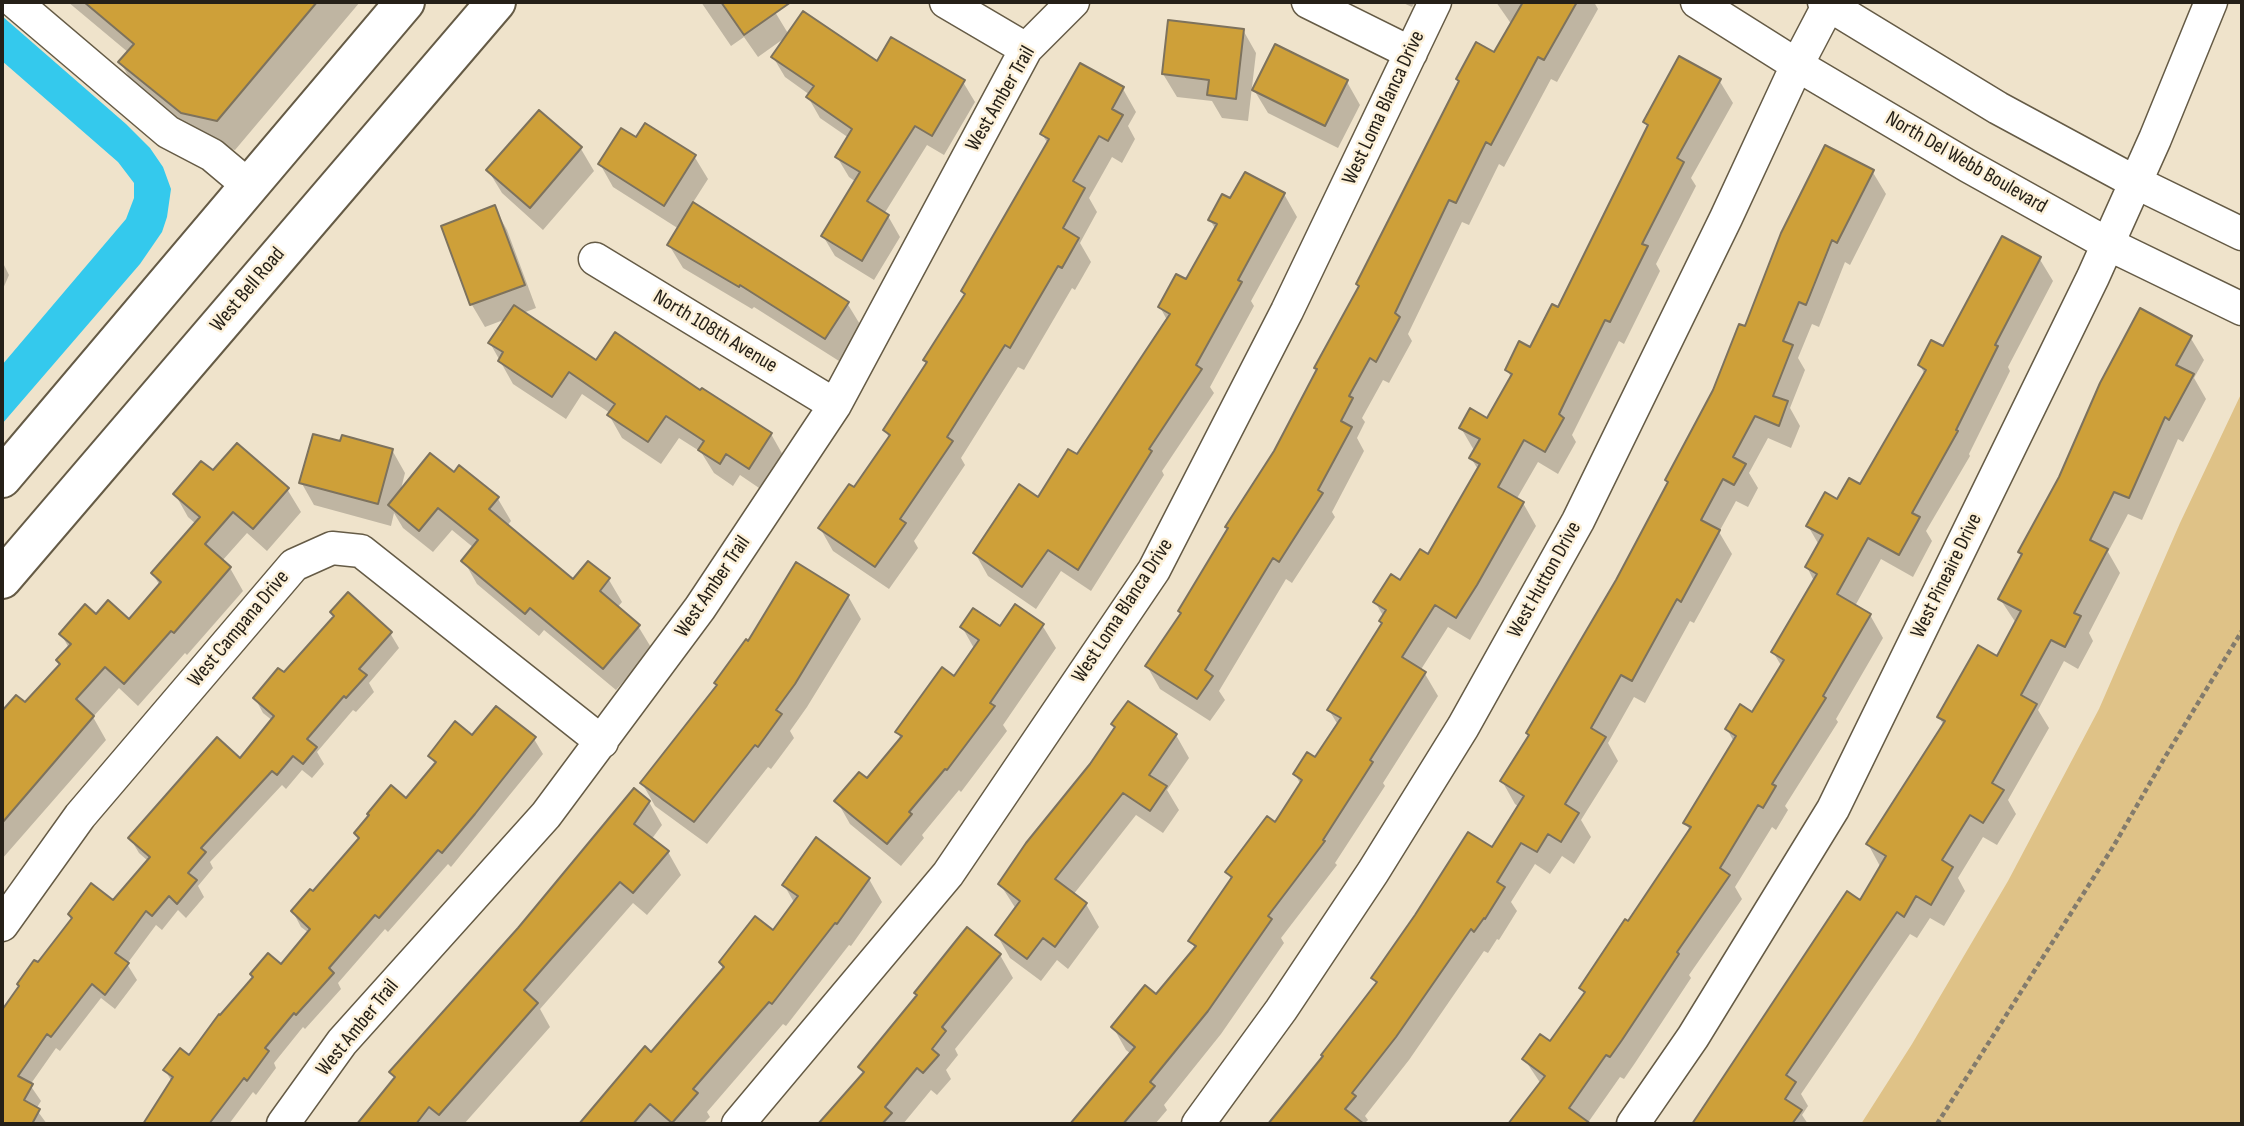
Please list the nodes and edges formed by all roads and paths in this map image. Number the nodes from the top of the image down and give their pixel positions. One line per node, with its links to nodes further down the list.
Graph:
1 (15, 2): 15 (street)
2 (405, 2): 15 (main road)
3 (946, 2): 11 (street)
4 (1073, 2): 11 (street, West Amber Trail)
5 (1308, 2): 12 (street)
6 (1435, 2): 12 (street, West Loma Blanca Drive)
7 (1697, 2): 13 (street, North Del Webb Boulevard)
8 (2211, 2): 14 (street, West Pineaire Drive)
9 (493, 3): 22 (main road, West Bell Road)
10 (1828, 3): 13 (street, West Hutton Drive); 14 (street)
11 (1026, 49): 20 (street, West Amber Trail)
12 (1411, 52): 27 (street, West Loma Blanca Drive)
13 (1797, 65): 17 (street, North Del Webb Boulevard); 28 (street, West Hutton Drive)
14 (2135, 183): 16 (street); 17 (street, West Pineaire Drive)
15 (250, 187): 21 (main road)
16 (2242, 234)
17 (2108, 244): 19 (street, North Del Webb Boulevard); 29 (street, West Pineaire Drive)
18 (595, 259): 20 (street, North 108th Avenue)
19 (2242, 309)
20 (835, 405): 24 (street, West Amber Trail)
21 (2, 478)
22 (2, 579)
23 (2242, 631): 30 (path)
24 (603, 742): 25 (street, West Campana Drive); 26 (street, West Amber Trail)
25 (2, 925)
26 (283, 1124)
27 (738, 1124)
28 (1198, 1124)
29 (1633, 1124)
30 (1937, 1124)

